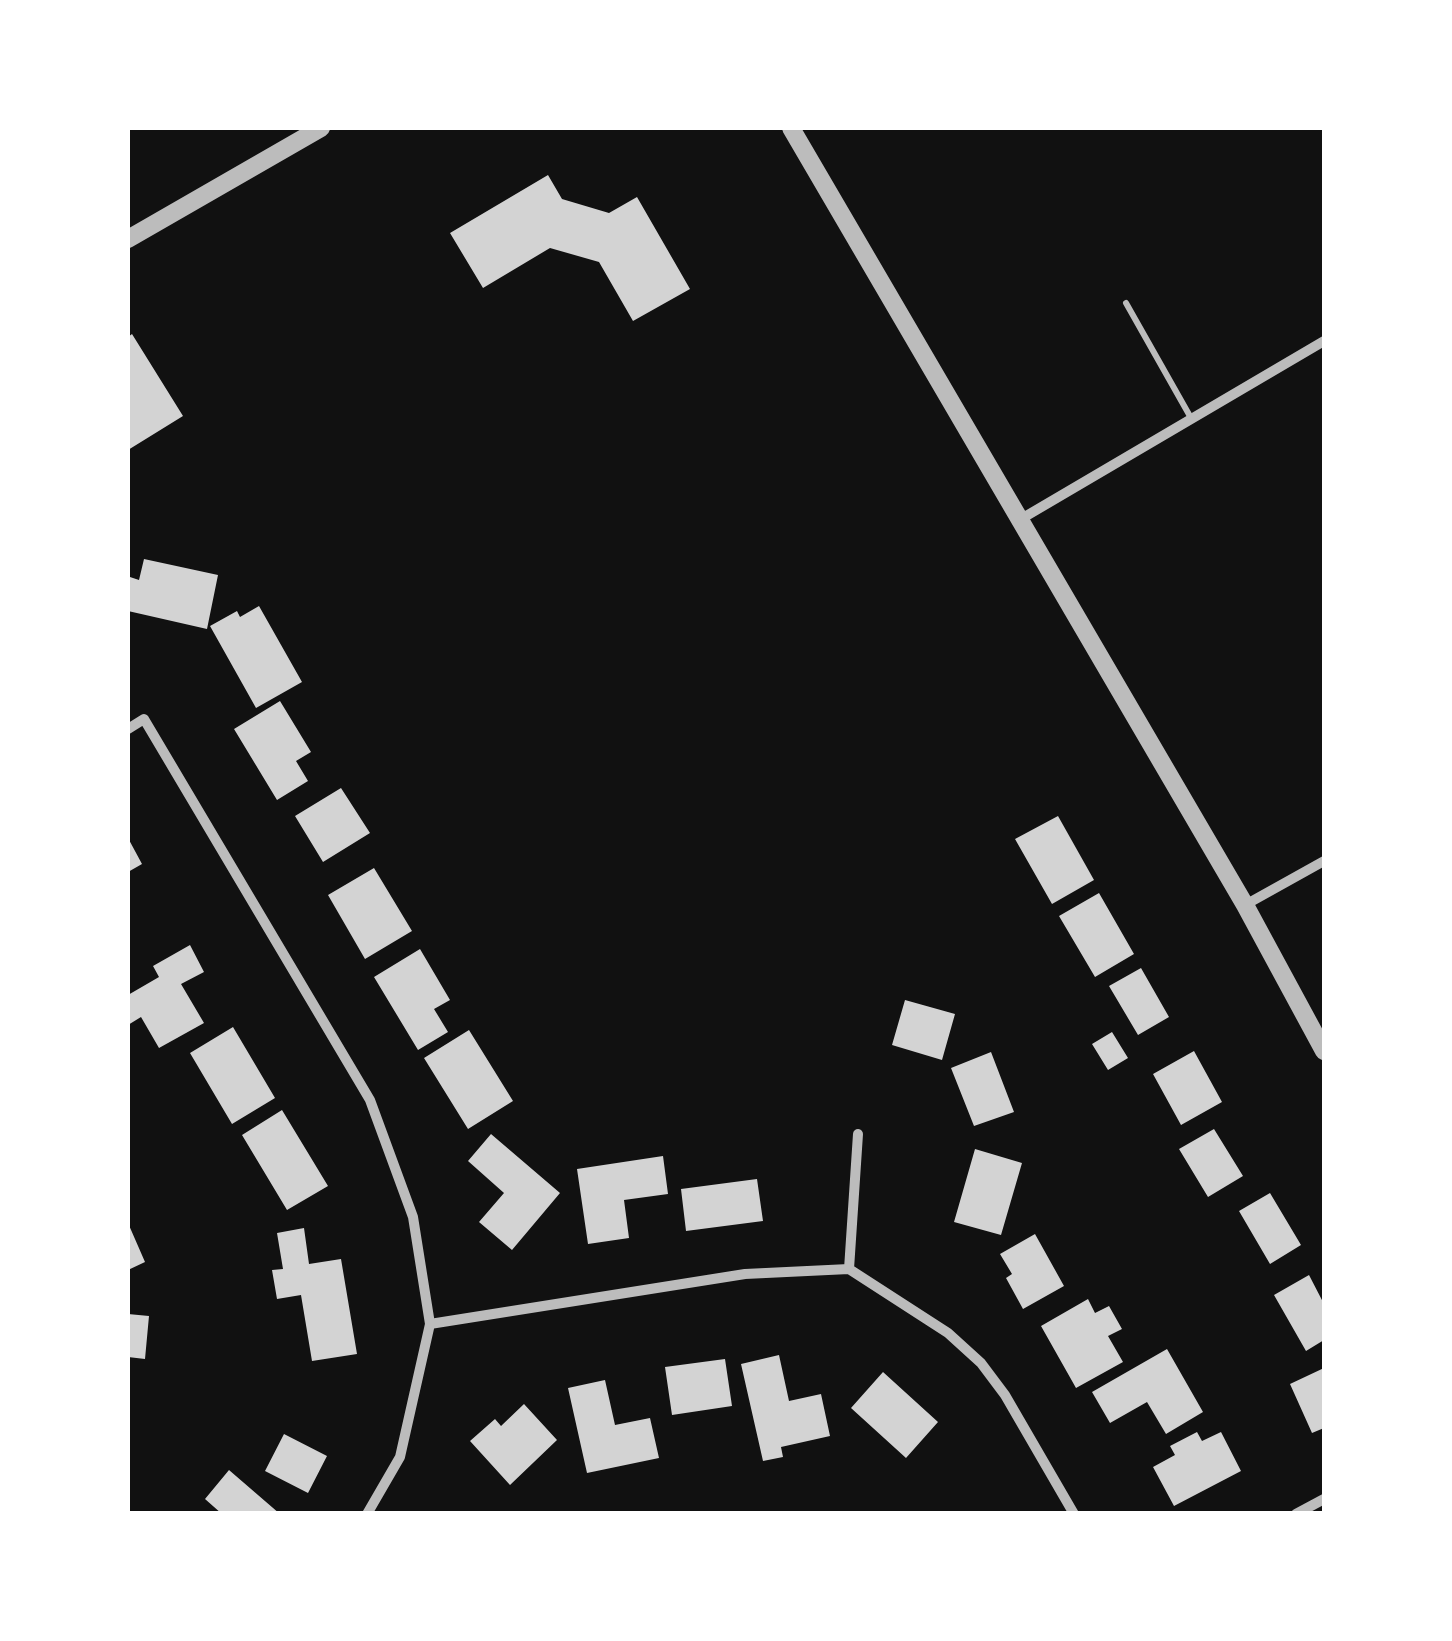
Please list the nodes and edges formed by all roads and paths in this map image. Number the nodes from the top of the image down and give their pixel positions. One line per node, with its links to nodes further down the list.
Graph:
1 (790, 128): 7 (street)
2 (308, 131): 3 (street)
3 (128, 239)
4 (1126, 303): 6 (lane)
5 (1324, 342): 6 (street)
6 (1192, 420): 7 (street)
7 (1021, 519): 10 (street)
8 (128, 728): 14 (street)
9 (1324, 861): 10 (street)
10 (1245, 904): 11 (street)
11 (1324, 1051)
12 (858, 1134): 13 (street)
13 (849, 1270): 14 (street); 17 (street)
14 (430, 1324): 16 (street)
15 (1324, 1499): 18 (street)
16 (367, 1514)
17 (1074, 1514)
18 (1296, 1514)

